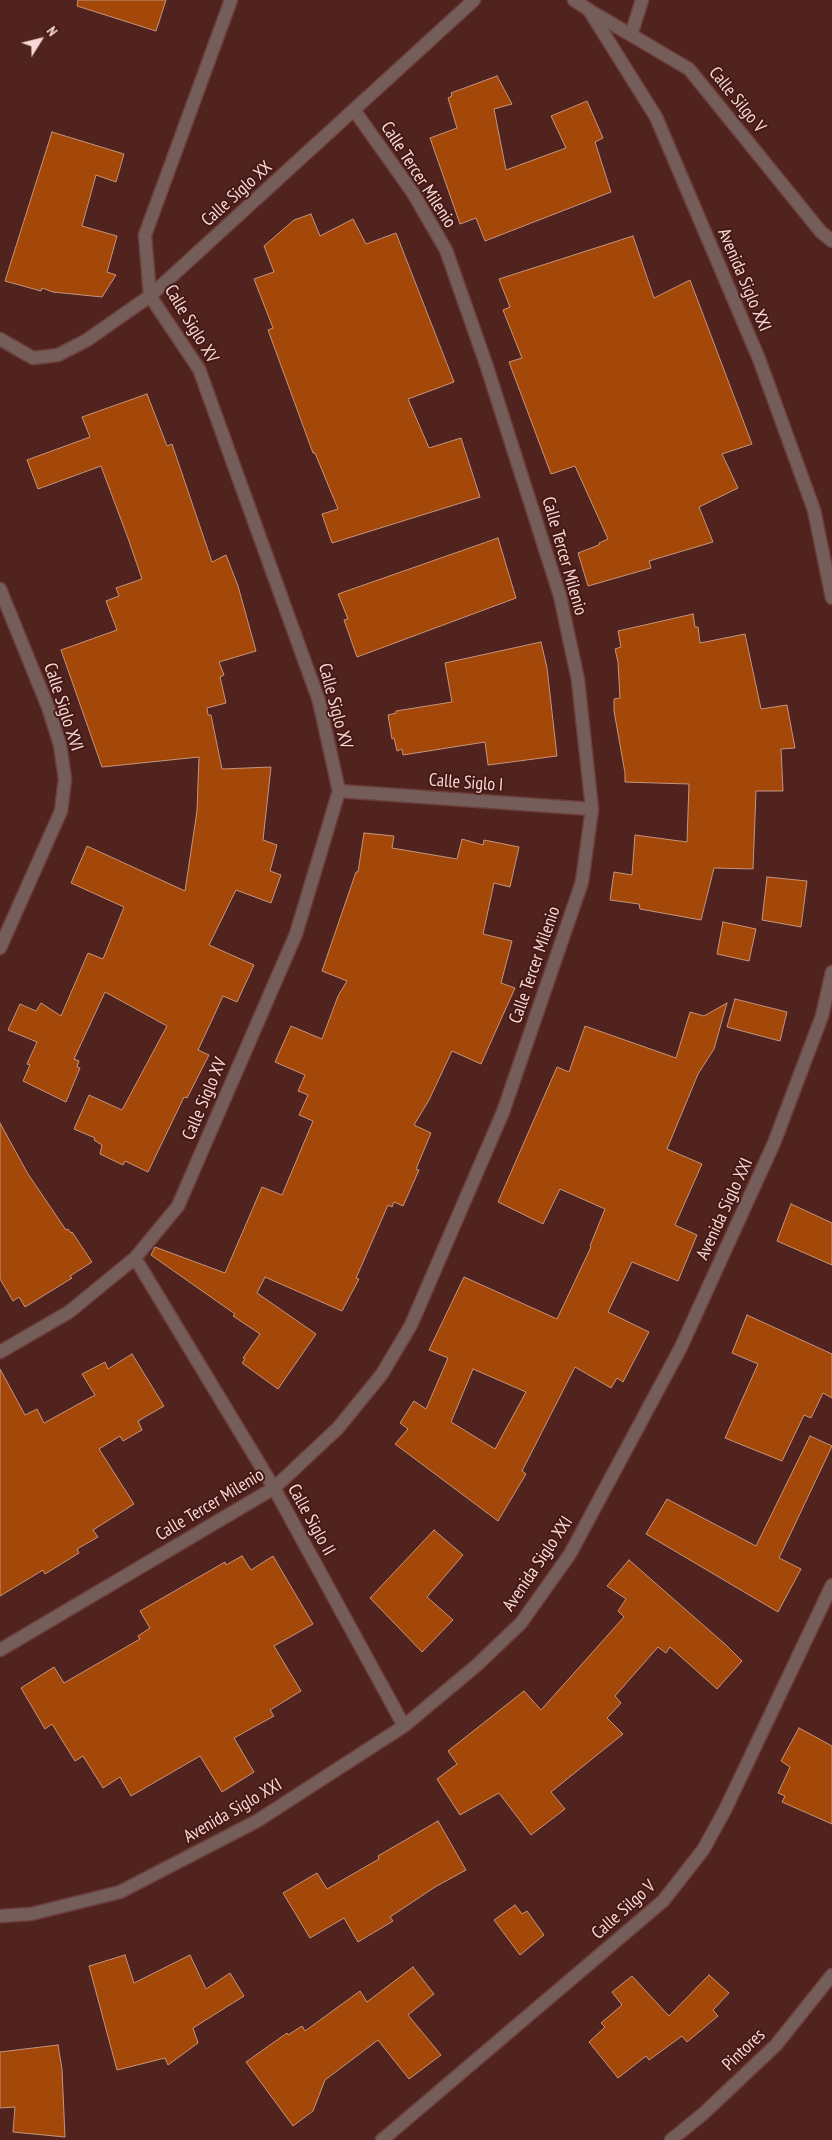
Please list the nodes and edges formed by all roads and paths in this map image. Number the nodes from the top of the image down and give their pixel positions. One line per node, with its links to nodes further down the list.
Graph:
1 (231, 0): 9 (street, Calle Siglo XV)
2 (474, 0): 7 (street, Calle Siglo XX)
3 (574, 0): 5 (street, Avenida Siglo XXI)
4 (642, 0): 6 (street)
5 (589, 10): 6 (street, Calle Silgo V); 12 (street, Avenida Siglo XXI)
6 (631, 35): 8 (street, Calle Silgo V)
7 (354, 110): 9 (street, Calle Siglo XX); 14 (street, Calle Tercer Milenio)
8 (832, 241)
9 (150, 296): 10 (street, Calle Siglo XX); 13 (street, Calle Siglo XV)
10 (0, 339)
11 (0, 589): 15 (street, Calle Siglo XVI)
12 (832, 598)
13 (339, 791): 14 (street, Calle Siglo I); 17 (street, Calle Siglo XV)
14 (592, 809): 19 (street, Calle Tercer Milenio)
15 (0, 948)
16 (832, 972): 22 (street, Avenida Siglo XXI)
17 (135, 1258): 18 (street, Calle Siglo XV); 19 (street, Calle Siglo II)
18 (0, 1352)
19 (274, 1488): 21 (street, Calle Tercer Milenio); 22 (street, Calle Siglo II)
20 (832, 1585): 25 (street, Calle Silgo V)
21 (0, 1650)
22 (404, 1726): 23 (street, Avenida Siglo XXI)
23 (0, 1916)
24 (832, 1975): 26 (street, Pintores)
25 (382, 2140)
26 (671, 2140)

